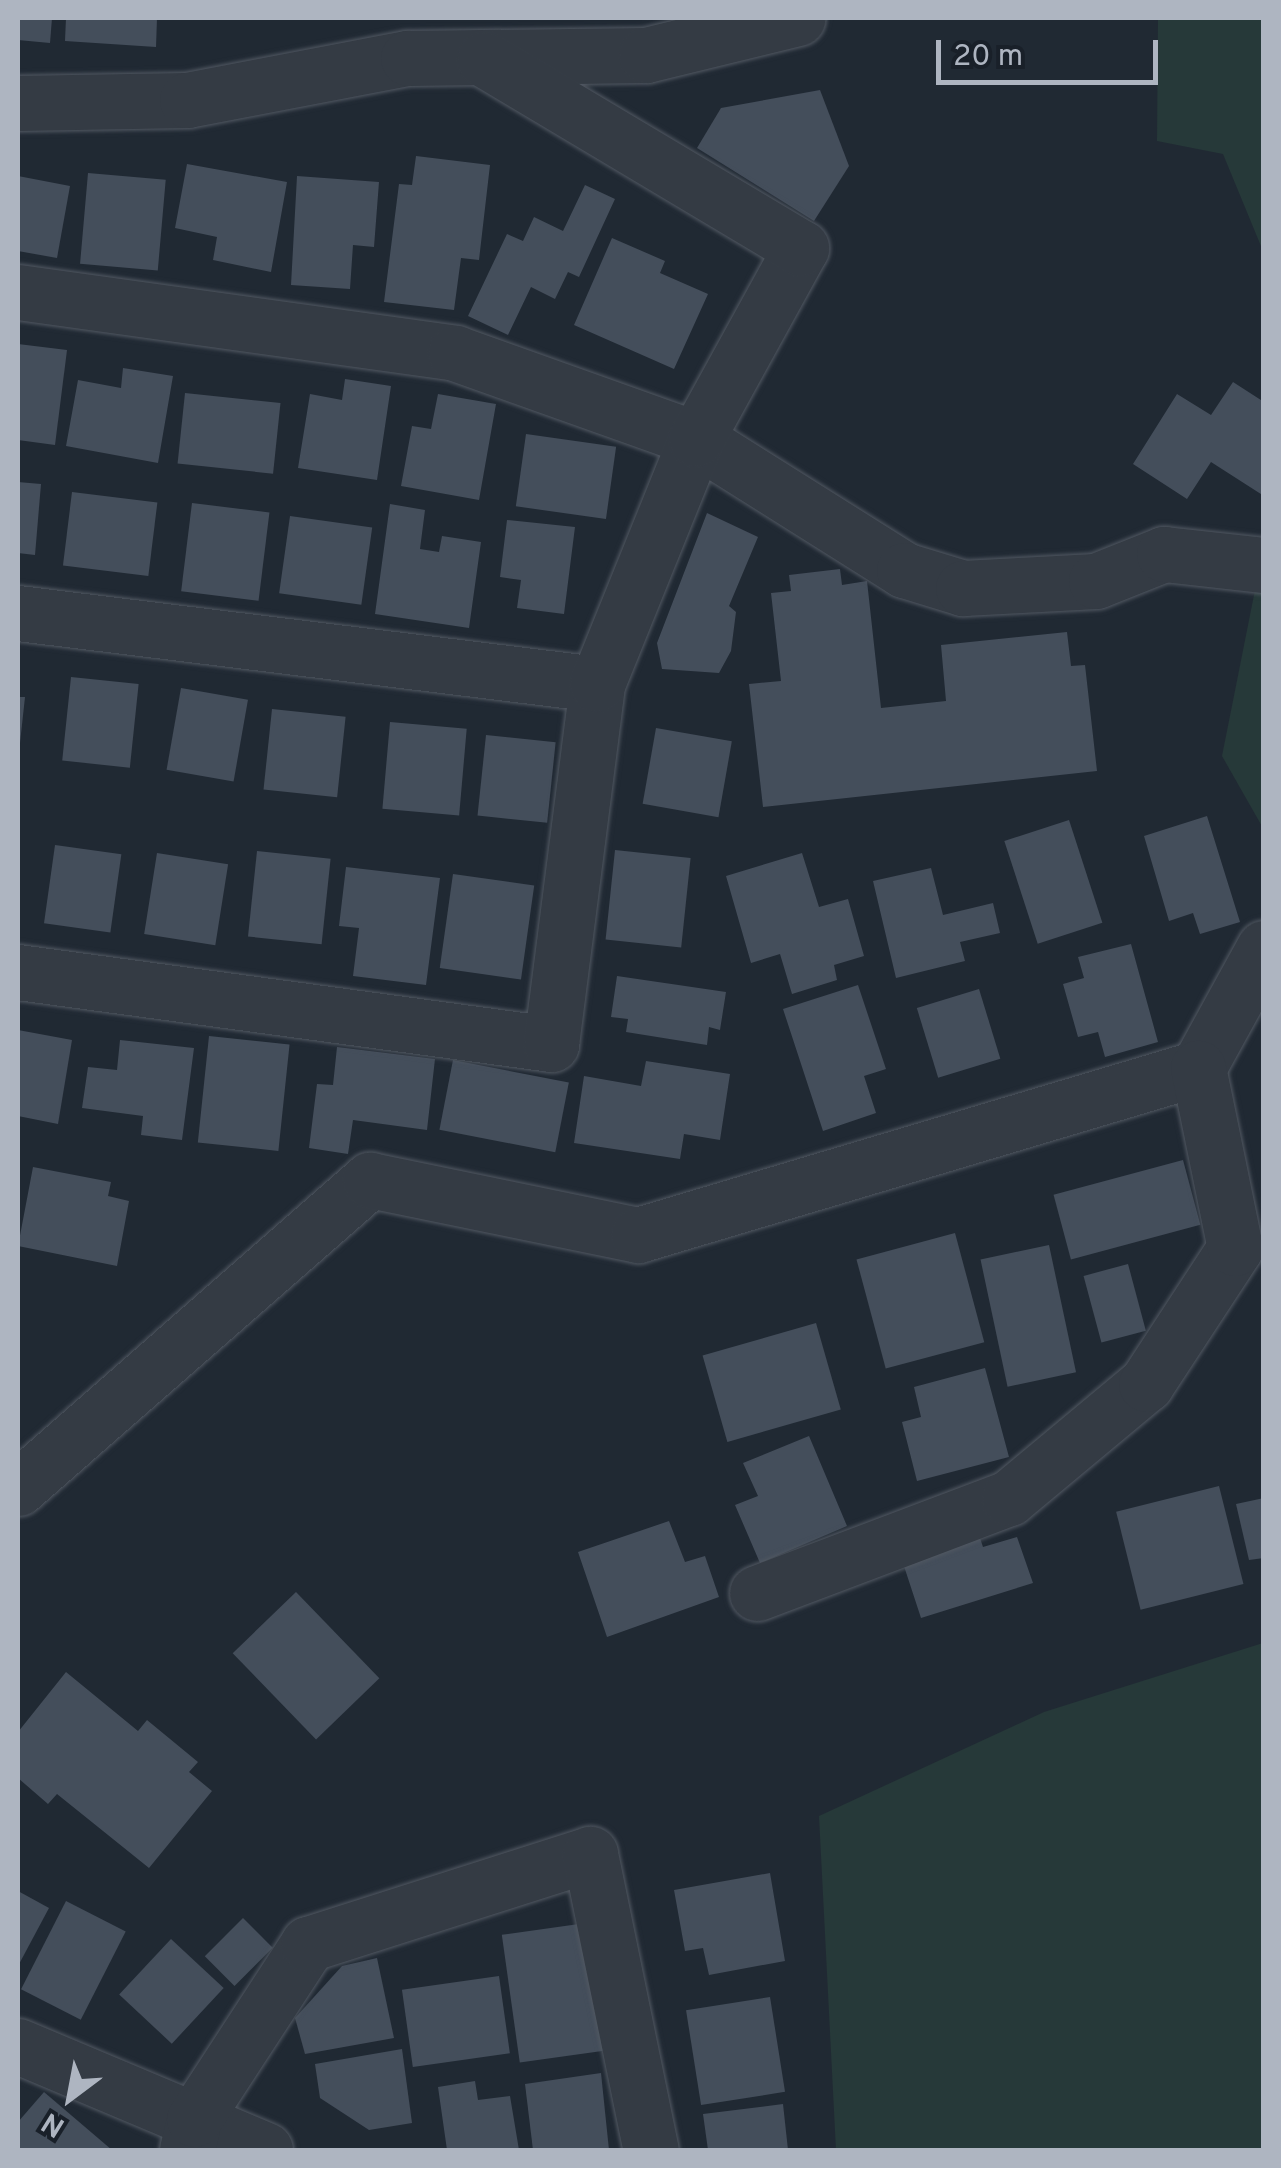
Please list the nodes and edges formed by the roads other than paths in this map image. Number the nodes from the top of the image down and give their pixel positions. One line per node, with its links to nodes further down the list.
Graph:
1 (798, 18): 2 (street)
2 (484, 59): 3 (street); 5 (street)
3 (18, 103)
4 (18, 292): 5 (street)
5 (696, 439): 6 (street); 8 (street)
6 (1264, 565)
7 (18, 613): 8 (street)
8 (596, 684): 10 (street)
9 (1264, 948): 11 (street)
10 (18, 972)
11 (1198, 1068): 12 (street); 13 (street)
12 (1249, 1246): 14 (street)
13 (18, 1488)
14 (757, 1593)
15 (18, 2046): 16 (street)
16 (190, 2134): 17 (street); 18 (street)
17 (265, 2150)
18 (652, 2150)

